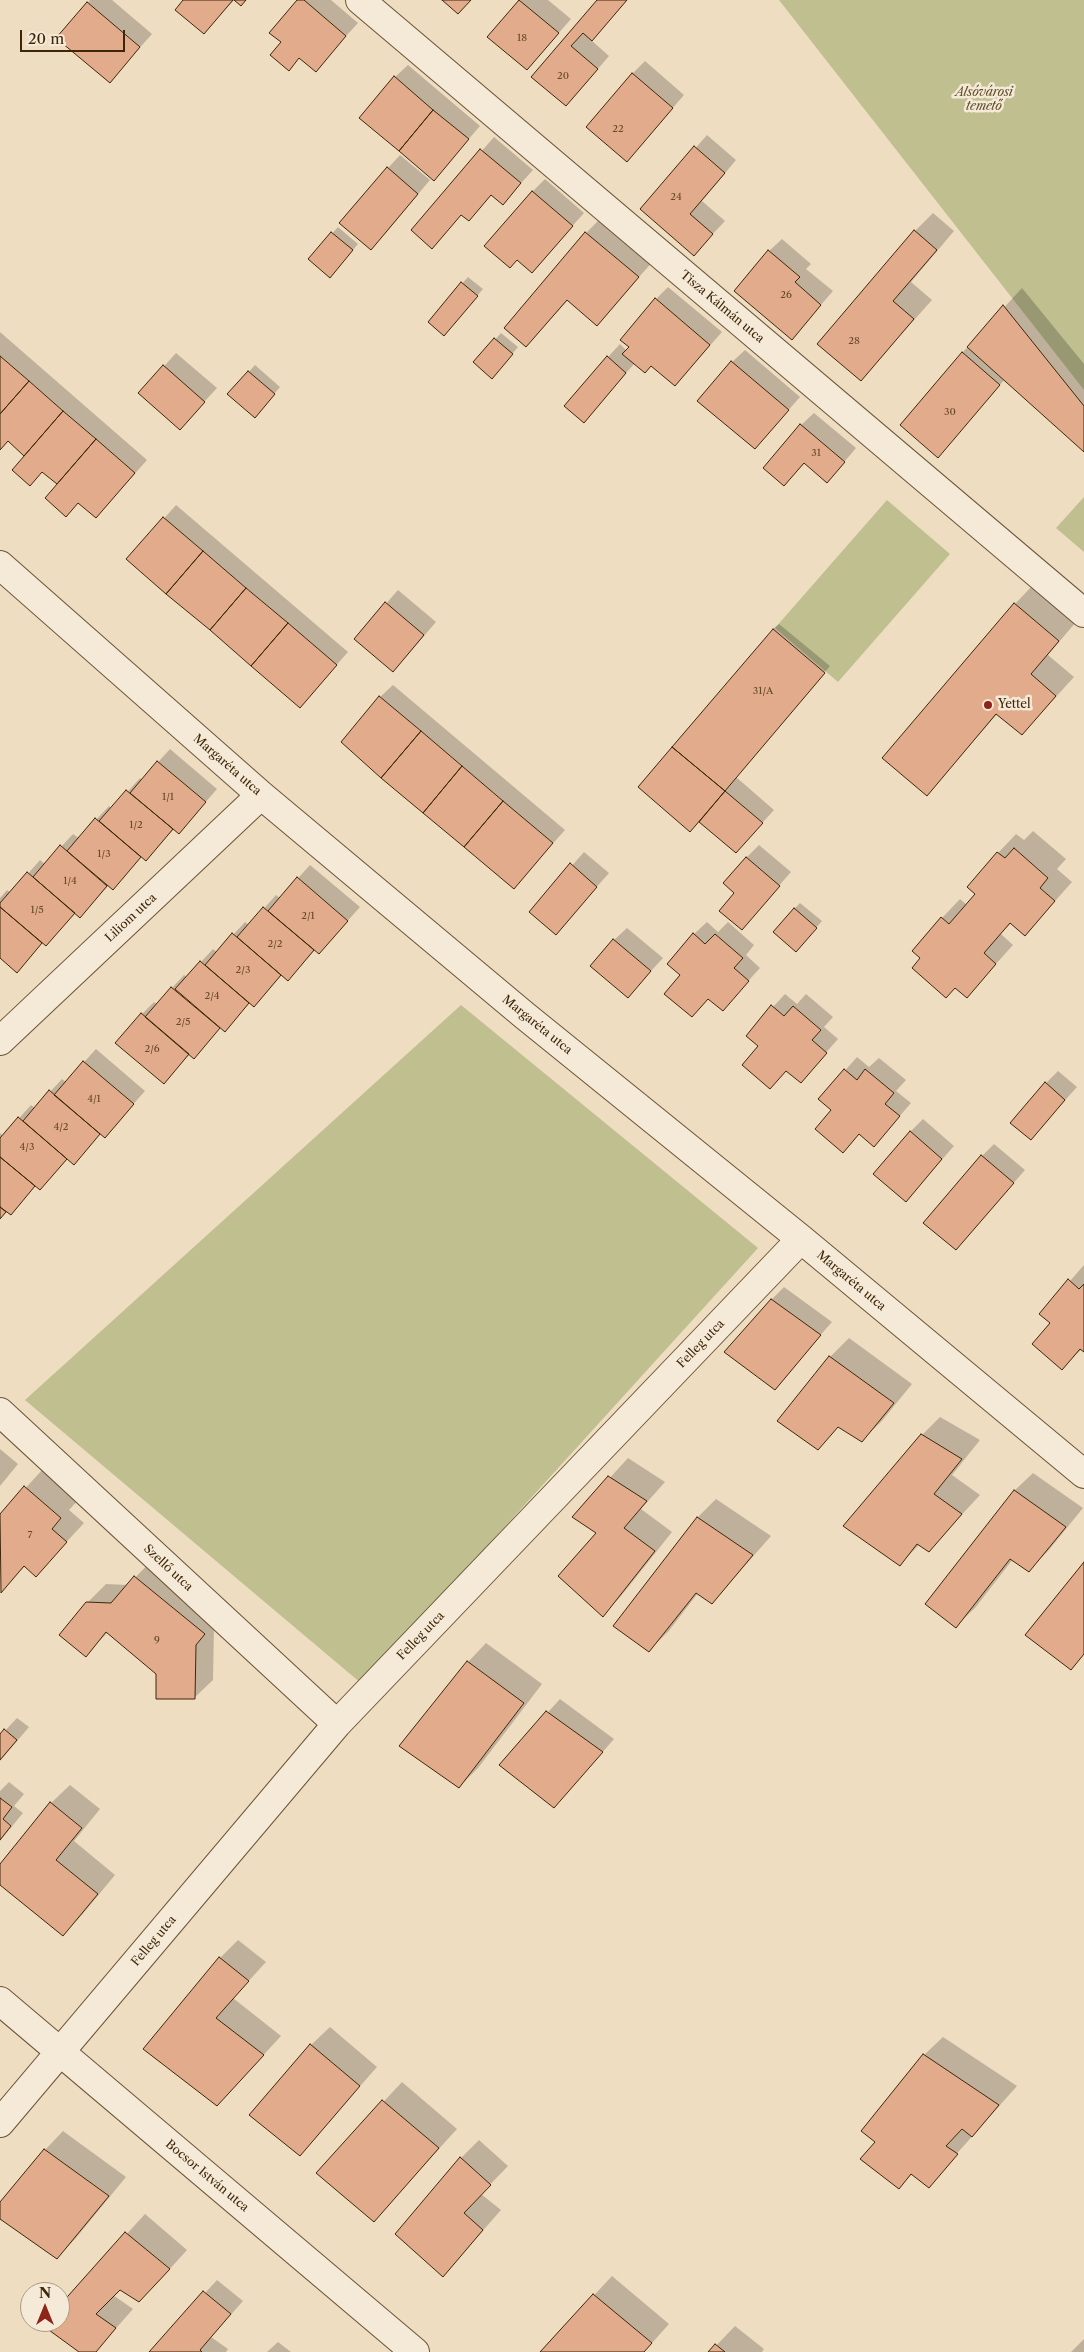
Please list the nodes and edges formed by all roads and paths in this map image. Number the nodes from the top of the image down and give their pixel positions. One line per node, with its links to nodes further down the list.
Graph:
1 (360, 0): 3 (street, Tisza Kálmán utca)
2 (0, 565): 4 (street, Margaréta utca)
3 (1084, 613)
4 (261, 795): 5 (street, Liliom utca); 6 (street, Margaréta utca)
5 (0, 1041)
6 (801, 1239): 8 (street, Margaréta utca); 9 (street, Felleg utca)
7 (0, 1412): 9 (street, Szellő utca)
8 (1084, 1474)
9 (337, 1724): 11 (street, Felleg utca)
10 (0, 2001): 11 (street, Bocsor István utca)
11 (61, 2053): 12 (street, Felleg utca); 13 (street, Bocsor István utca)
12 (0, 2123)
13 (415, 2352)

